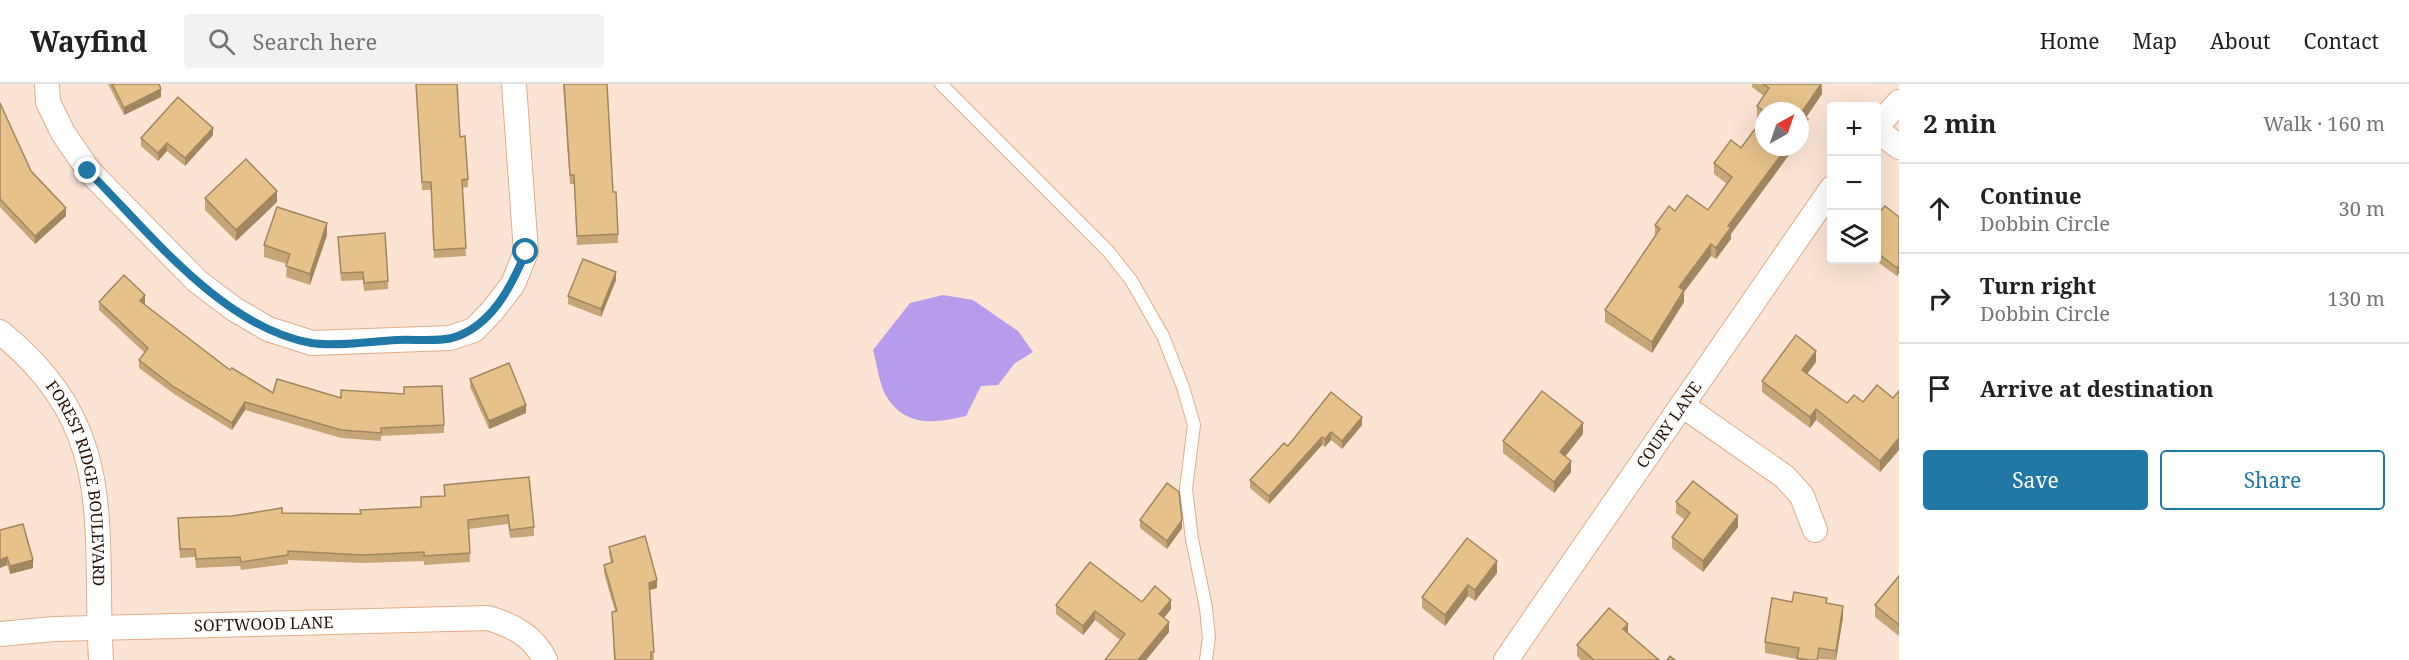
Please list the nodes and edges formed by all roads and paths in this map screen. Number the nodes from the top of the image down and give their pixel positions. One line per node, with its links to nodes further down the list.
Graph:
1 (47, 84): 2 (street)
2 (514, 84)
3 (941, 84): 16 (lane)
4 (1899, 102): 5 (street)
5 (1881, 122)
6 (1881, 132): 7 (street)
7 (1899, 147)
8 (1827, 195): 10 (street, COURY LANE)
9 (0, 332): 12 (street, FOREST RIDGE BOULEVARD)
10 (1682, 405): 11 (street); 17 (street, COURY LANE)
11 (1815, 530)
12 (99, 629): 13 (street, SOFTWOOD LANE); 14 (street, FOREST RIDGE BOULEVARD); 15 (street, SOFTWOOD LANE)
13 (0, 634)
14 (101, 660)
15 (545, 660)
16 (1206, 660)
17 (1506, 660)

